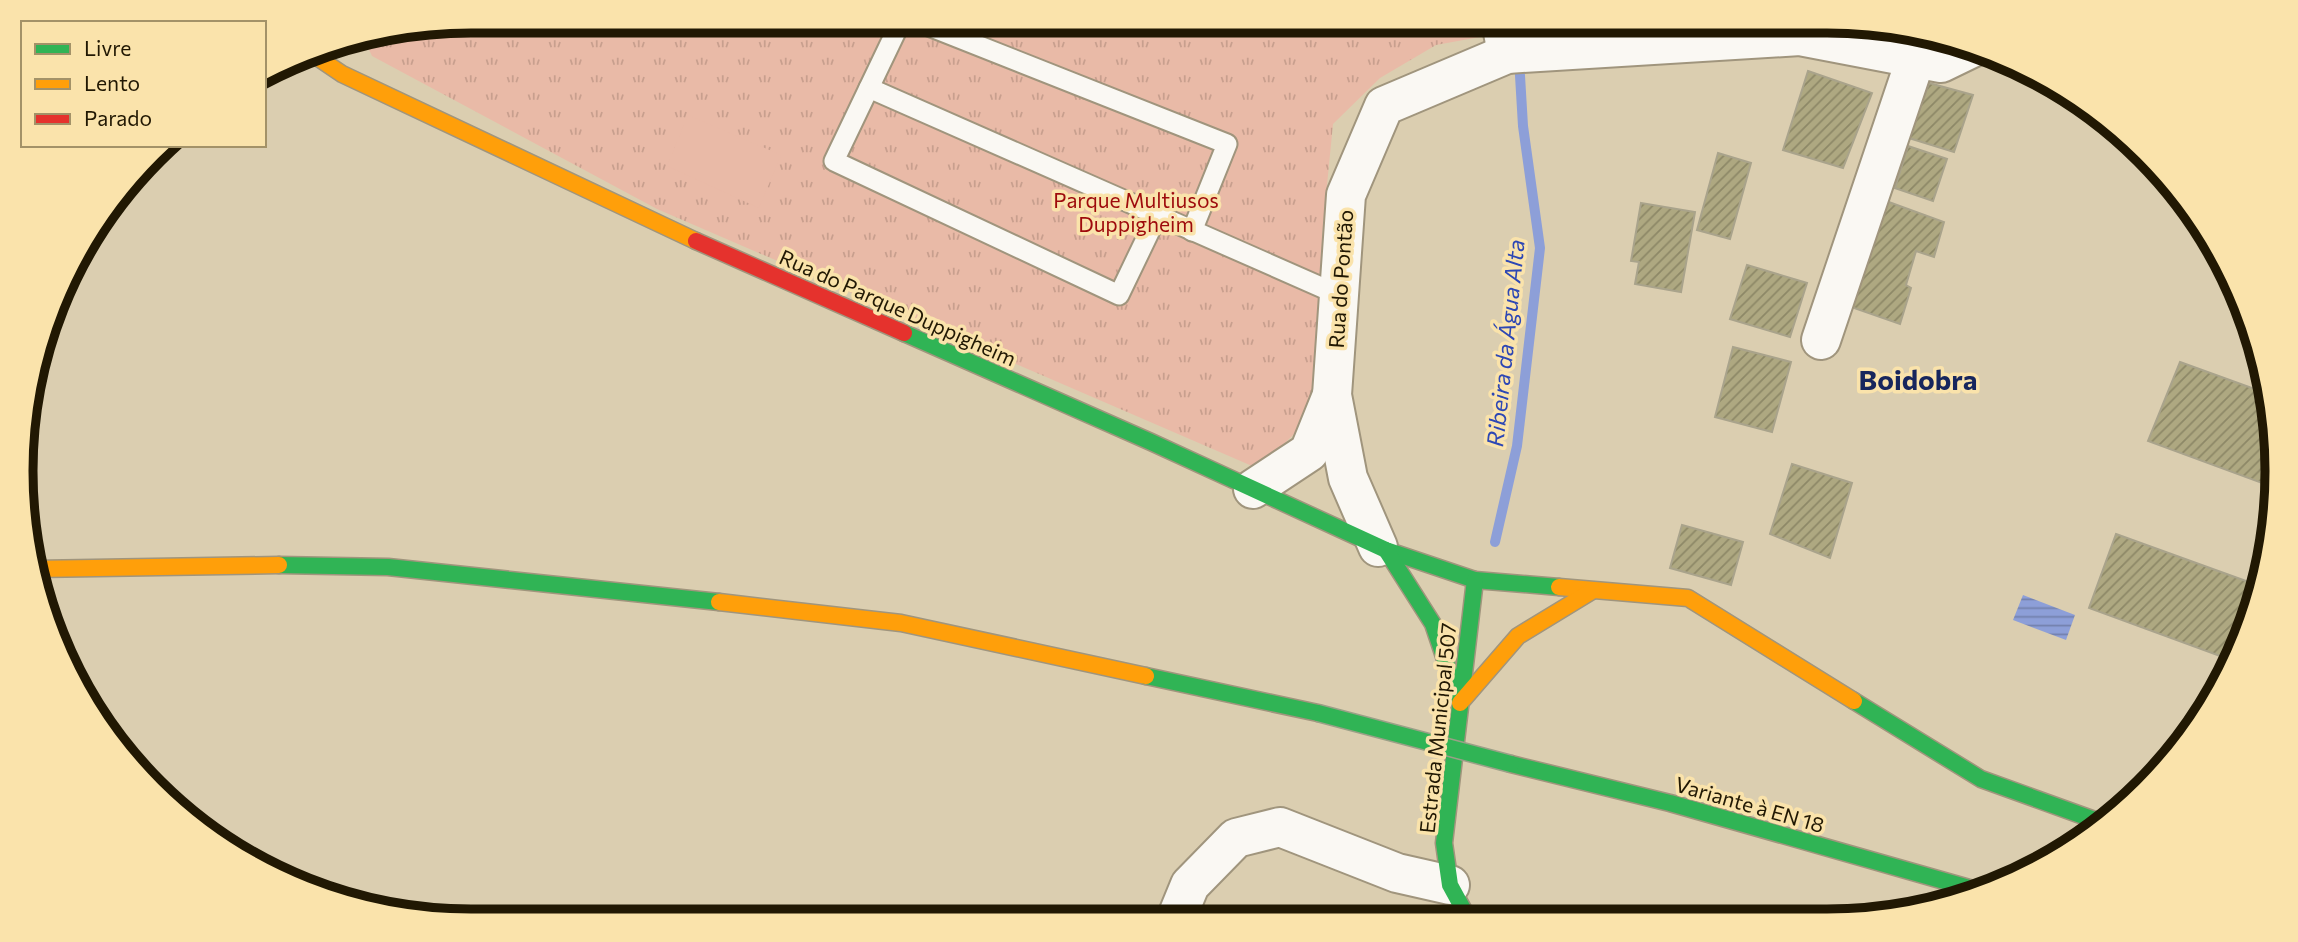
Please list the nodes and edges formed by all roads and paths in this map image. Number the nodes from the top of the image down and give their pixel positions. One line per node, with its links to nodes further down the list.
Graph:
1 (895, 33): 7 (lane)
2 (946, 33): 9 (lane)
3 (1504, 37): 5 (street, Rua do Pontão); 10 (street, Rua do Pontão)
4 (1960, 54): 5 (street, Rua do Pontão)
5 (1916, 58): 11 (street)
6 (320, 60): 15 (street, Rua do Parque Duppigheim)
7 (869, 88): 8 (lane); 8 (lane)
8 (1157, 216): 9 (lane)
9 (1192, 231): 10 (lane)
10 (1339, 295): 12 (street, Rua do Pontão)
11 (1821, 340)
12 (1332, 395): 13 (street); 14 (street)
13 (1309, 452): 15 (street); 16 (street)
14 (1346, 468): 16 (street); 17 (street)
15 (1253, 489): 16 (street, Rua do Parque Duppigheim)
16 (1309, 515): 17 (street, Rua do Parque Duppigheim)
17 (1382, 549): 19 (street, Rua do Parque Duppigheim); 21 (street)
18 (45, 569): 24 (street, Variante à EN 18, bridge)
19 (1475, 580): 20 (street, Rua do Parque Duppigheim); 21 (street, Estrada Municipal 507)
20 (1592, 591): 21 (street); 22 (street, Rua do Parque Duppigheim)
21 (1460, 703): 23 (street, Estrada Municipal 507)
22 (2092, 819)
23 (1450, 886): 25 (street); 26 (street, Estrada Municipal 507)
24 (1965, 887)
25 (1180, 909)
26 (1463, 909)

